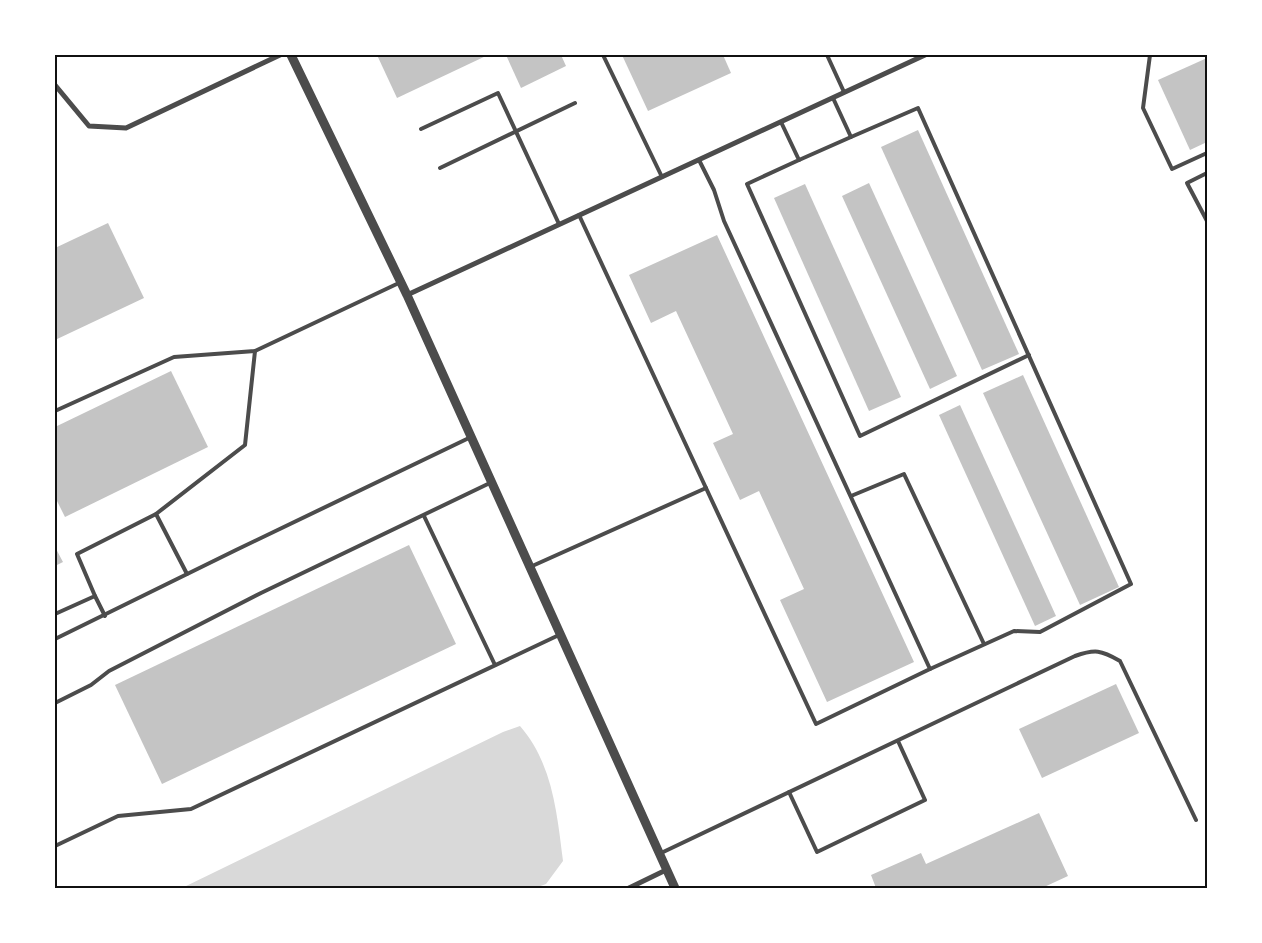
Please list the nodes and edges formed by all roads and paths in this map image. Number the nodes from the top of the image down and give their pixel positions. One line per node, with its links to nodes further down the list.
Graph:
1 (280, 55): 7 (street)
2 (291, 55): 24 (street)
3 (603, 55): 20 (lane)
4 (827, 55): 8 (lane)
5 (925, 55): 8 (street)
6 (1150, 55): 15 (lane)
7 (55, 85)
8 (844, 92): 9 (street)
9 (833, 98): 11 (street); 14 (lane)
10 (575, 103): 13 (lane)
11 (781, 122): 16 (street); 17 (lane)
12 (421, 129): 13 (lane)
13 (514, 130): 18 (lane); 23 (lane)
14 (851, 137): 17 (lane); 27 (lane)
15 (1207, 153)
16 (699, 160): 20 (street); 32 (lane)
17 (799, 160): 27 (lane)
18 (440, 168)
19 (1207, 173): 22 (lane)
20 (662, 177): 21 (street)
21 (579, 215): 23 (street); 31 (lane)
22 (1207, 221)
23 (559, 224): 25 (street)
24 (401, 282): 25 (street); 26 (lane)
25 (407, 295): 29 (street)
26 (255, 351): 28 (lane); 33 (lane)
27 (1029, 355): 42 (lane)
28 (55, 411)
29 (471, 437): 30 (street); 36 (lane)
30 (492, 482): 34 (lane); 35 (street)
31 (706, 488): 35 (lane); 44 (lane)
32 (851, 496): 42 (lane); 44 (lane)
33 (156, 514): 36 (lane); 37 (lane)
34 (424, 516): 43 (lane); 45 (lane)
35 (530, 567): 40 (street)
36 (187, 574): 39 (lane)
37 (95, 596): 38 (lane); 39 (lane)
38 (55, 614)
39 (105, 616): 41 (lane)
40 (560, 634): 43 (lane); 50 (street)
41 (55, 640)
42 (984, 644): 44 (lane)
43 (496, 665): 49 (lane)
44 (930, 669)
45 (55, 702)
46 (898, 740): 47 (lane); 47 (lane); 48 (lane)
47 (789, 792): 50 (lane)
48 (1196, 820)
49 (55, 846)
50 (659, 854): 51 (street)
51 (666, 870): 52 (street); 53 (street)
52 (629, 888)
53 (675, 888)

